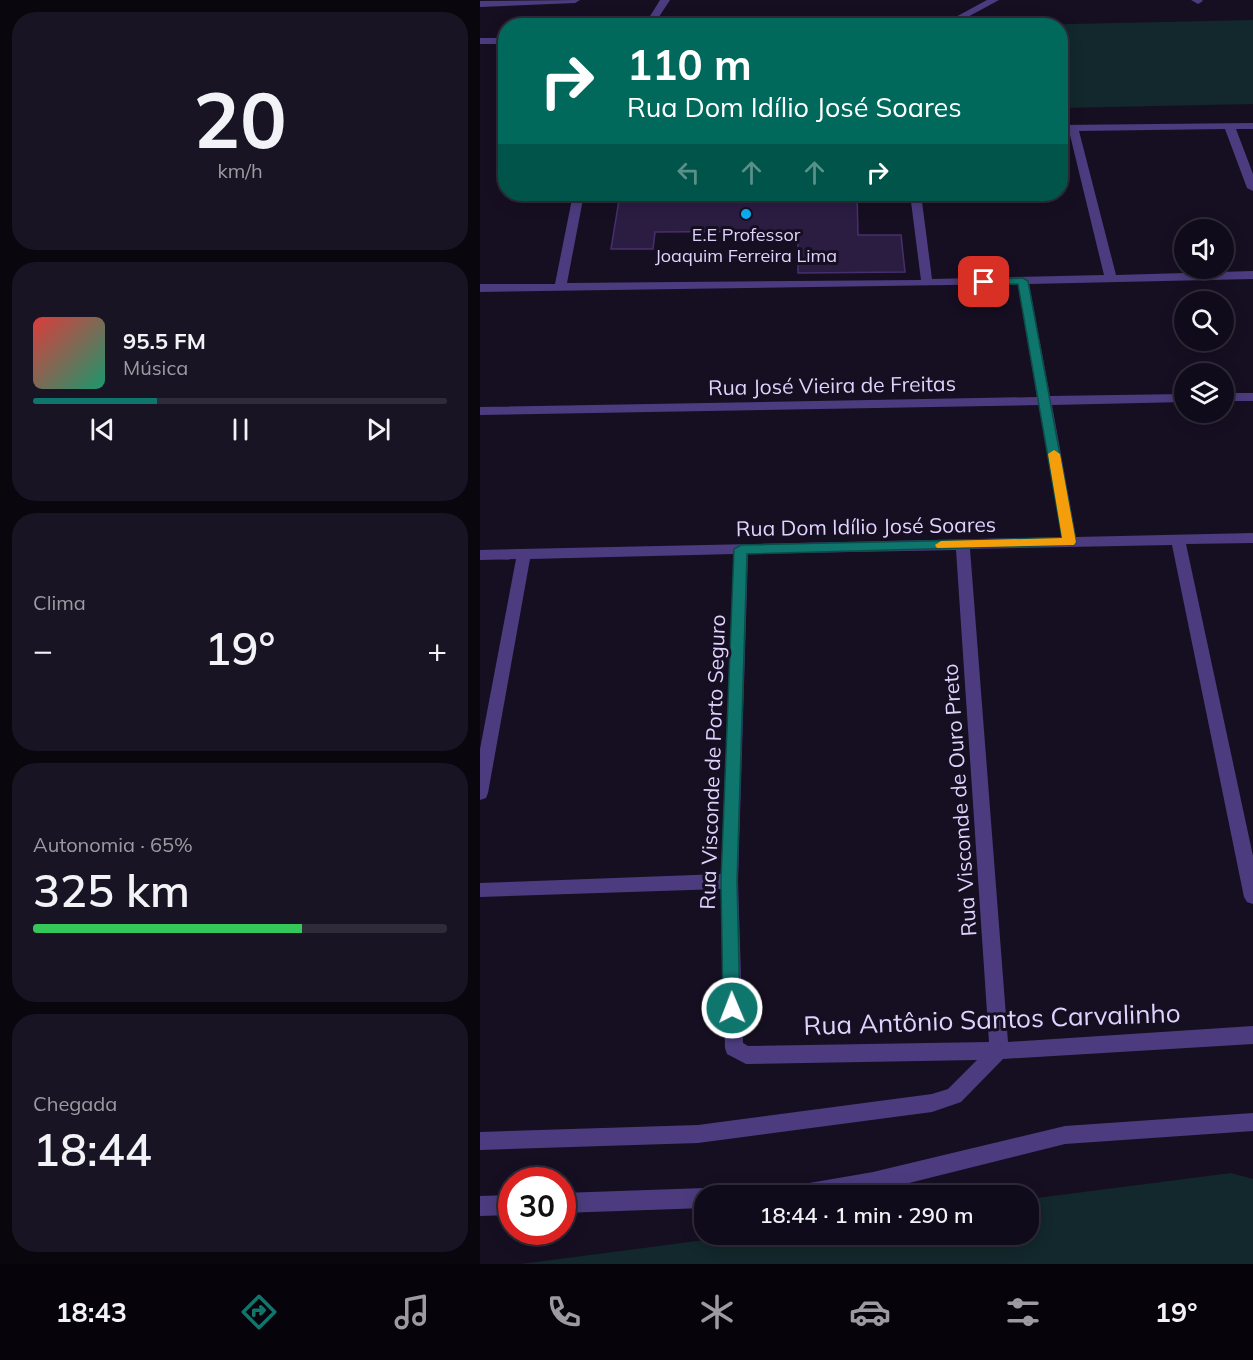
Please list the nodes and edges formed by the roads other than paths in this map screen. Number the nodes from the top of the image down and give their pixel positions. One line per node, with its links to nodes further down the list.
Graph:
1 (574, 0): 4 (street)
2 (665, 0): 5 (street)
3 (994, 0): 6 (street)
4 (480, 4)
5 (653, 18)
6 (959, 18)
7 (480, 41): 8 (street)
8 (498, 41)
9 (1229, 126): 10 (street); 12 (street); 13 (street)
10 (1253, 126)
11 (1068, 128): 12 (street)
12 (1073, 128): 17 (street)
13 (1253, 188)
14 (577, 201): 20 (street)
15 (916, 201): 19 (street)
16 (1253, 275): 17 (street)
17 (1111, 279): 18 (street)
18 (1023, 281): 19 (street); 25 (street)
19 (927, 283): 20 (street)
20 (560, 287): 21 (street)
21 (480, 288)
22 (1234, 397): 23 (street)
23 (1253, 397)
24 (1174, 398): 25 (street, Rua José Vieira de Freitas)
25 (1044, 400): 26 (street, Rua José Vieira de Freitas); 29 (street)
26 (480, 411)
27 (1253, 538): 28 (street, Rua Dom Idílio José Soares)
28 (1178, 540): 29 (street, Rua Dom Idílio José Soares); 37 (street)
29 (1070, 542): 30 (street, Rua Dom Idílio José Soares)
30 (963, 545): 31 (street, Rua Dom Idílio José Soares); 40 (street, Rua Visconde de Ouro Preto)
31 (741, 549): 32 (street, Rua Dom Idílio José Soares); 35 (street, Rua Visconde de Porto Seguro)
32 (524, 554): 33 (street, Rua Dom Idílio José Soares); 34 (street)
33 (480, 555)
34 (480, 793)
35 (729, 881): 36 (street); 39 (street, Rua Visconde de Porto Seguro)
36 (480, 890)
37 (1253, 897)
38 (1253, 1035): 40 (street, Rua Antônio Santos Carvalinho)
39 (734, 1048): 40 (street, Rua Antônio Santos Carvalinho)
40 (999, 1051): 42 (street)
41 (1253, 1122): 43 (street)
42 (480, 1141)
43 (856, 1185)
44 (694, 1198): 45 (street)
45 (576, 1203)
46 (498, 1205): 47 (street)
47 (480, 1206)

